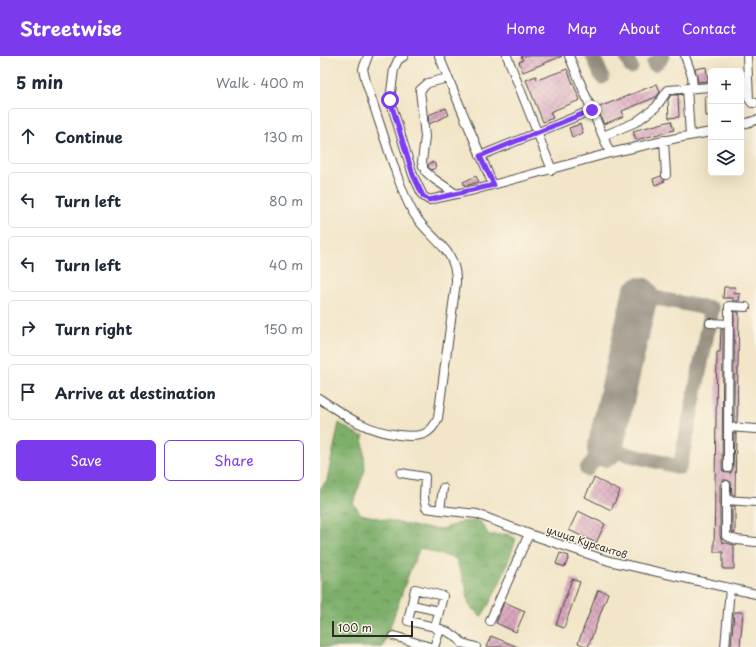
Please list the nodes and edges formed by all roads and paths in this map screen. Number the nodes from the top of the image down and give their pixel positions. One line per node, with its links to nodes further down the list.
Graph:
1 (368, 56): 29 (street)
2 (404, 56): 25 (street)
3 (439, 56): 8 (street)
4 (507, 56): 15 (street)
5 (569, 56): 12 (street)
6 (685, 56): 10 (street)
7 (747, 56): 11 (street)
8 (448, 78): 21 (street); 25 (street)
9 (708, 87): 10 (street)
10 (690, 88): 17 (street); 18 (street)
11 (756, 103)
12 (592, 110): 15 (street); 18 (street)
13 (756, 120): 14 (street)
14 (744, 124)
15 (538, 132): 21 (street); 22 (street)
16 (708, 132): 17 (street)
17 (690, 135): 19 (street)
18 (603, 136): 20 (street)
19 (664, 140): 20 (street); 23 (street)
20 (610, 153): 22 (street)
21 (480, 156): 24 (street)
22 (552, 170): 24 (street)
23 (666, 175)
24 (494, 185): 25 (street)
25 (456, 194)
26 (746, 307): 28 (street)
27 (710, 324): 28 (street)
28 (729, 324): 30 (street)
29 (320, 399)
30 (728, 427): 31 (street); 32 (street)
31 (756, 429)
32 (728, 468)
33 (401, 473): 38 (street)
34 (726, 486): 36 (street)
35 (443, 488): 38 (street)
36 (726, 500): 37 (street); 40 (street)
37 (756, 502)
38 (440, 510): 39 (street, улица Курсантов)
39 (529, 534): 41 (street, улица Курсантов); 45 (street)
40 (756, 542)
41 (730, 588): 42 (street, улица Курсантов); 52 (street)
42 (756, 594)
43 (412, 605): 44 (street); 44 (street); 46 (street)
44 (439, 611): 46 (street)
45 (490, 621)
46 (437, 629): 48 (street); 50 (street)
47 (394, 636): 49 (street)
48 (461, 645): 51 (street)
49 (430, 647)
50 (434, 647)
51 (476, 647)
52 (725, 647)

